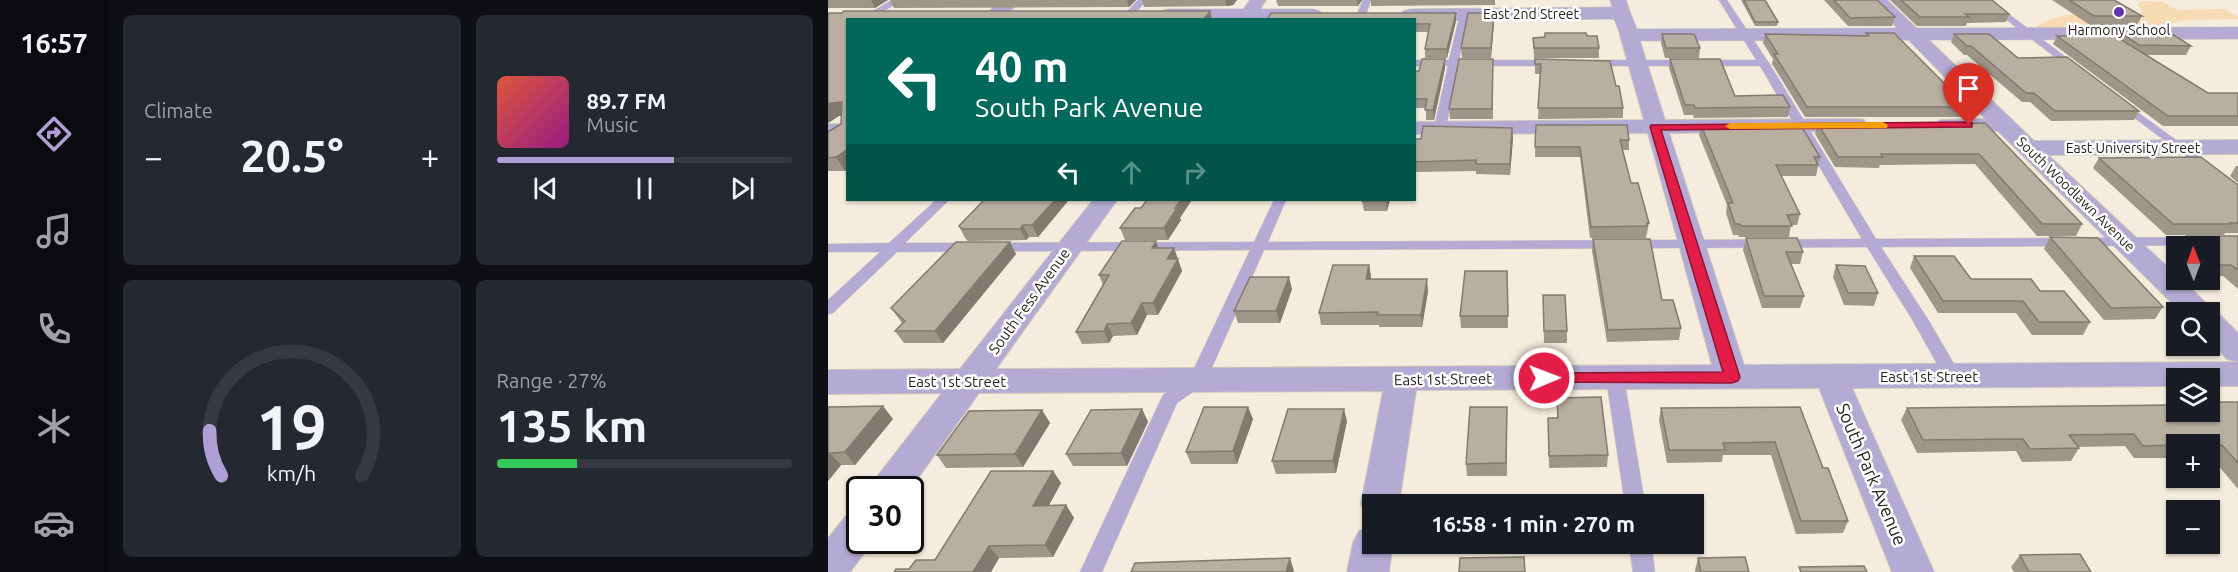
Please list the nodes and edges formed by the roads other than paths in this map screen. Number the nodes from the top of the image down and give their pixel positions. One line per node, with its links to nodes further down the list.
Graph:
1 (1014, 0): 12 (street)
2 (1143, 0): 13 (lane)
3 (1723, 0): 18 (lane)
4 (1878, 0): 16 (street, South Woodlawn Avenue)
5 (1985, 0): 17 (lane)
6 (902, 8): 10 (street)
7 (1362, 11): 8 (street, East 2nd Street); 9 (street, East 2nd Street)
8 (1250, 12): 13 (street, East 2nd Street)
9 (1464, 14): 14 (street, East 2nd Street); 20 (lane)
10 (850, 15)
11 (1028, 15): 12 (street)
12 (984, 16)
13 (1119, 16)
14 (1623, 16): 18 (street, East 2nd Street); 23 (street)
15 (2238, 33): 17 (street, East 2nd Street)
16 (1913, 34): 17 (street, East 2nd Street); 18 (street, East 2nd Street); 29 (street, South Woodlawn Avenue)
17 (2029, 34): 25 (lane)
18 (1746, 35): 24 (lane)
19 (1416, 63): 20 (lane)
20 (1453, 63): 21 (lane); 33 (lane)
21 (1567, 63)
22 (1579, 63): 23 (lane)
23 (1636, 63): 24 (lane); 31 (street)
24 (1764, 63): 30 (lane)
25 (2085, 75)
26 (2114, 97): 34 (lane)
27 (1873, 125): 30 (street)
28 (1933, 125): 29 (street)
29 (2004, 125): 36 (street, South Woodlawn Avenue)
30 (1801, 126): 31 (street); 43 (lane)
31 (1655, 127): 33 (street); 44 (street)
32 (1416, 128): 33 (street)
33 (1440, 128)
34 (2181, 147): 35 (street, East University Street); 36 (street, East University Street); 37 (lane)
35 (2238, 147)
36 (2029, 148): 41 (street, South Woodlawn Avenue)
37 (2238, 191)
38 (942, 201): 47 (lane)
39 (1104, 201): 45 (street, South Fess Avenue)
40 (1280, 201): 46 (lane)
41 (2126, 241): 42 (lane); 43 (lane); 49 (street, South Woodlawn Avenue)
42 (2238, 242)
43 (1872, 243): 44 (lane); 54 (lane)
44 (1692, 244): 46 (lane); 55 (street)
45 (1069, 246): 46 (lane); 47 (lane); 58 (street, South Fess Avenue)
46 (1258, 246): 60 (lane)
47 (893, 247): 48 (lane); 50 (lane)
48 (828, 248)
49 (2188, 302)
50 (828, 309)
51 (2220, 333): 52 (street)
52 (2238, 351)
53 (2238, 374): 54 (street, East 1st Street)
54 (1952, 376): 56 (street, East 1st Street)
55 (1732, 377): 56 (street, East 1st Street); 57 (street, East 1st Street)
56 (1831, 377): 72 (street, South Park Avenue)
57 (1615, 378): 59 (street, East 1st Street); 64 (lane)
58 (971, 380): 60 (street, East 1st Street); 61 (street, East 1st Street); 62 (street, South Fess Avenue)
59 (1401, 380): 60 (street, East 1st Street); 63 (street)
60 (1197, 381): 69 (lane)
61 (828, 382)
62 (899, 476)
63 (1382, 494)
64 (1633, 494)
65 (846, 546): 68 (street)
66 (1371, 554): 70 (street)
67 (1642, 554): 71 (lane)
68 (828, 569)
69 (1091, 572)
70 (1368, 572)
71 (1644, 572)
72 (1913, 572)

